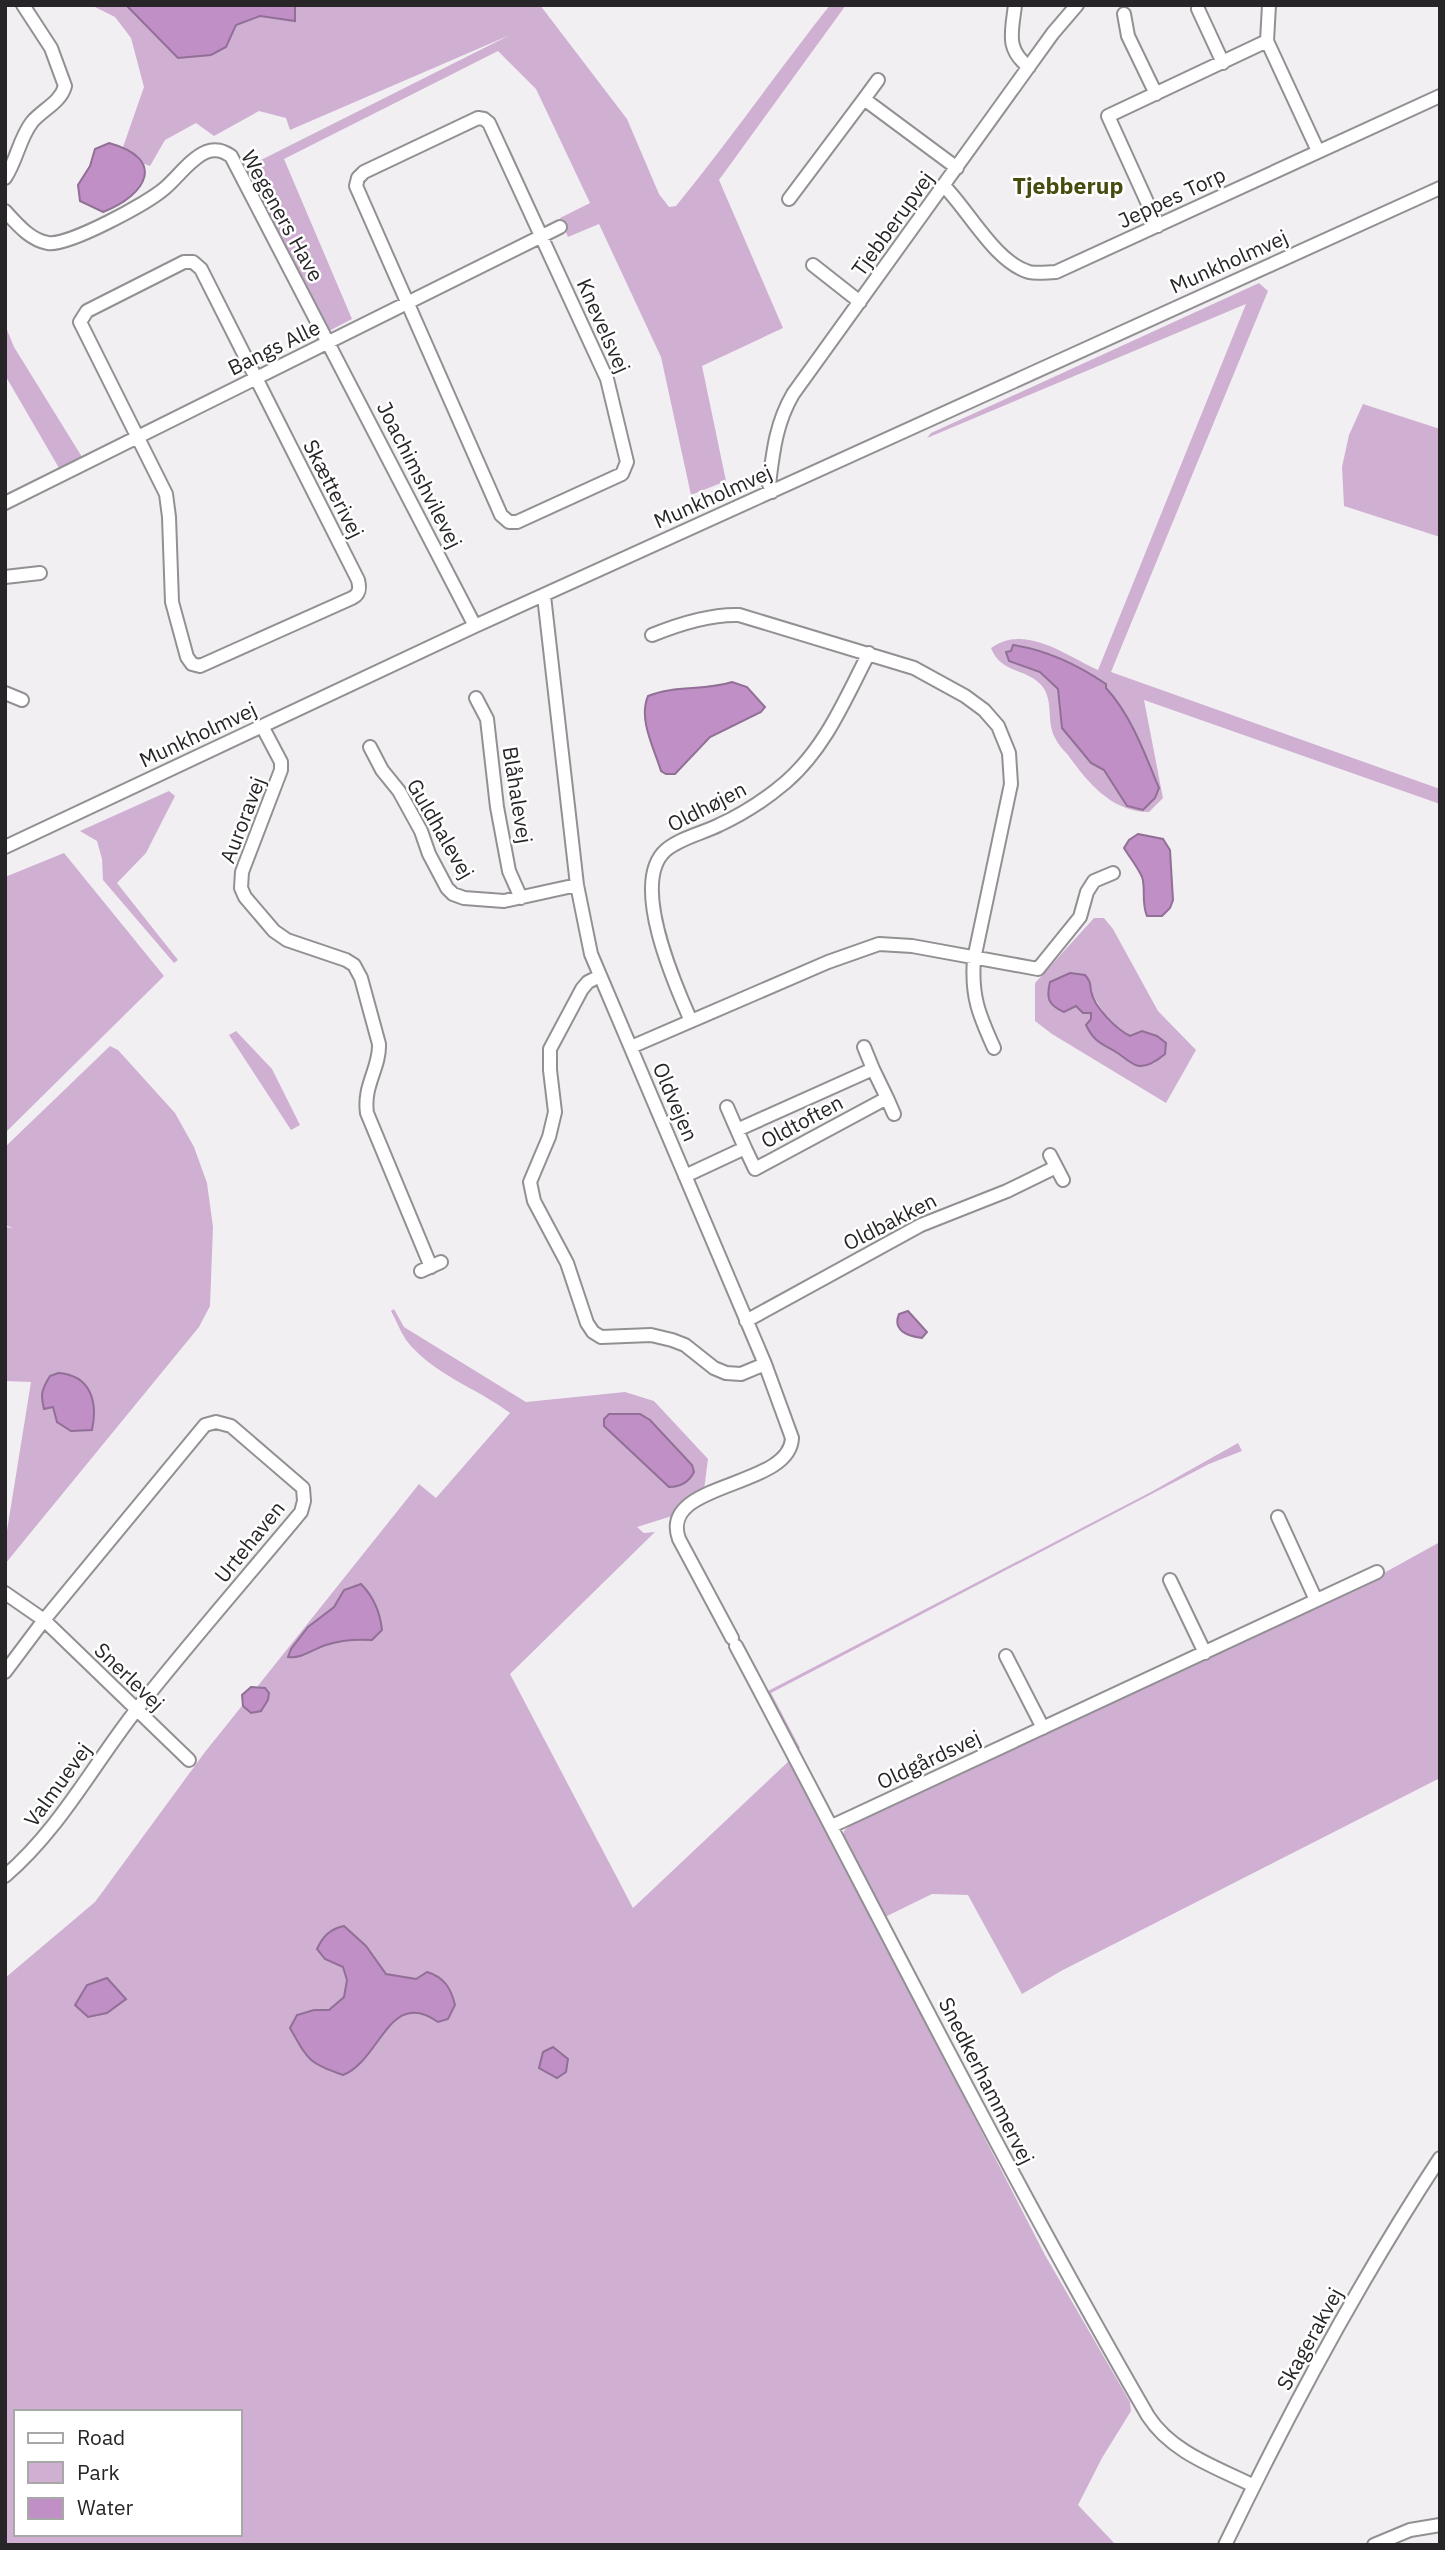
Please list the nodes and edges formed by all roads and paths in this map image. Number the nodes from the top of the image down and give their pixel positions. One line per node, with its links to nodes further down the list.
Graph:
1 (23, 5): 16 (street)
2 (1016, 5): 9 (street)
3 (1077, 5): 9 (street, Tjebberupvej)
4 (1269, 5): 7 (street)
5 (1198, 9): 8 (street)
6 (1125, 14): 11 (street)
7 (1267, 41): 8 (street); 14 (street)
8 (1223, 63): 11 (street)
9 (1029, 67): 15 (street, Tjebberupvej)
10 (878, 79): 13 (street)
11 (1156, 94): 21 (street)
12 (1440, 96): 14 (street, Jeppes Torp)
13 (864, 99): 15 (street, Tjebberupvej); 19 (street)
14 (1318, 151): 21 (street, Jeppes Torp)
15 (957, 168): 17 (street, Tjebberupvej)
16 (5, 177)
17 (944, 187): 21 (street, Jeppes Torp); 25 (street, Tjebberupvej)
18 (1440, 188): 30 (street, Munkholmvej)
19 (789, 199)
20 (5, 211): 27 (street, Wegeners Have)
21 (1158, 226)
22 (560, 228): 23 (street, Bangs Alle)
23 (542, 236): 26 (street, Bangs Alle); 26 (street, Knevelsvej); 26 (street, Knevelsvej)
24 (813, 265): 25 (street, Tjebberupvej)
25 (860, 302): 30 (street, Tjebberupvej)
26 (409, 303): 27 (street, Bangs Alle)
27 (329, 342): 28 (street, Bangs Alle); 35 (street, Joachimshvilevej)
28 (257, 378): 29 (street, Bangs Alle); 29 (street, Skætterivej); 29 (street, Skætterivej)
29 (138, 437): 31 (street, Bangs Alle)
30 (772, 492): 34 (street, Munkholmvej)
31 (5, 503)
32 (40, 573): 33 (street)
33 (5, 577)
34 (544, 596): 35 (street, Munkholmvej); 45 (street, Oldvejen)
35 (475, 626): 41 (street, Munkholmvej)
36 (652, 635): 37 (street)
37 (869, 653): 47 (street); 49 (street, Oldhøjen)
38 (5, 693): 40 (street)
39 (476, 698): 46 (street, Blåhalevej)
40 (22, 700)
41 (262, 726): 43 (street, Munkholmvej); 61 (street, Auroravej)
42 (370, 747): 46 (street, Guldhalevej)
43 (5, 847)
44 (1113, 873): 47 (street)
45 (577, 885): 46 (street, Guldhalevej); 48 (street, Oldvejen)
46 (521, 898)
47 (974, 959): 49 (street); 52 (street)
48 (600, 976): 50 (street, Oldvejen); 63 (street)
49 (691, 1021): 50 (street)
50 (631, 1047): 59 (street, Oldvejen)
51 (864, 1048): 53 (street)
52 (994, 1048)
53 (873, 1069): 54 (street); 57 (street, Oldtoften)
54 (887, 1098): 56 (street); 58 (street, Oldtoften)
55 (727, 1107): 57 (street)
56 (894, 1114)
57 (737, 1130): 58 (street, Oldtoften)
58 (746, 1148): 59 (street, Oldtoften)
59 (685, 1176): 62 (street, Oldvejen)
60 (1063, 1180): 62 (street, Oldbakken)
61 (431, 1267)
62 (746, 1321): 63 (street, Oldvejen)
63 (765, 1364): 65 (street, Oldvejen)
64 (1278, 1517): 69 (street)
65 (683, 1547): 77 (street, Snedkerhammervej)
66 (1377, 1572): 69 (street, Oldgårdsvej)
67 (1170, 1580): 71 (street)
68 (5, 1593): 70 (street, Snerlevej)
69 (1317, 1600): 71 (street, Oldgårdsvej)
70 (44, 1620): 73 (street); 74 (street, Snerlevej); 74 (street, Urtehaven)
71 (1205, 1653): 75 (street, Oldgårdsvej)
72 (1006, 1656): 75 (street)
73 (5, 1672)
74 (136, 1710): 76 (street, Snerlevej); 78 (street, Valmuevej)
75 (1043, 1728): 77 (street, Oldgårdsvej)
76 (189, 1760)
77 (832, 1826): 80 (street, Snedkerhammervej)
78 (5, 1876)
79 (1440, 2158): 80 (street, Skagerakvej)
80 (1254, 2486): 82 (street, Skagerakvej)
81 (1440, 2525): 83 (street)
82 (1226, 2545)
83 (1374, 2545)

